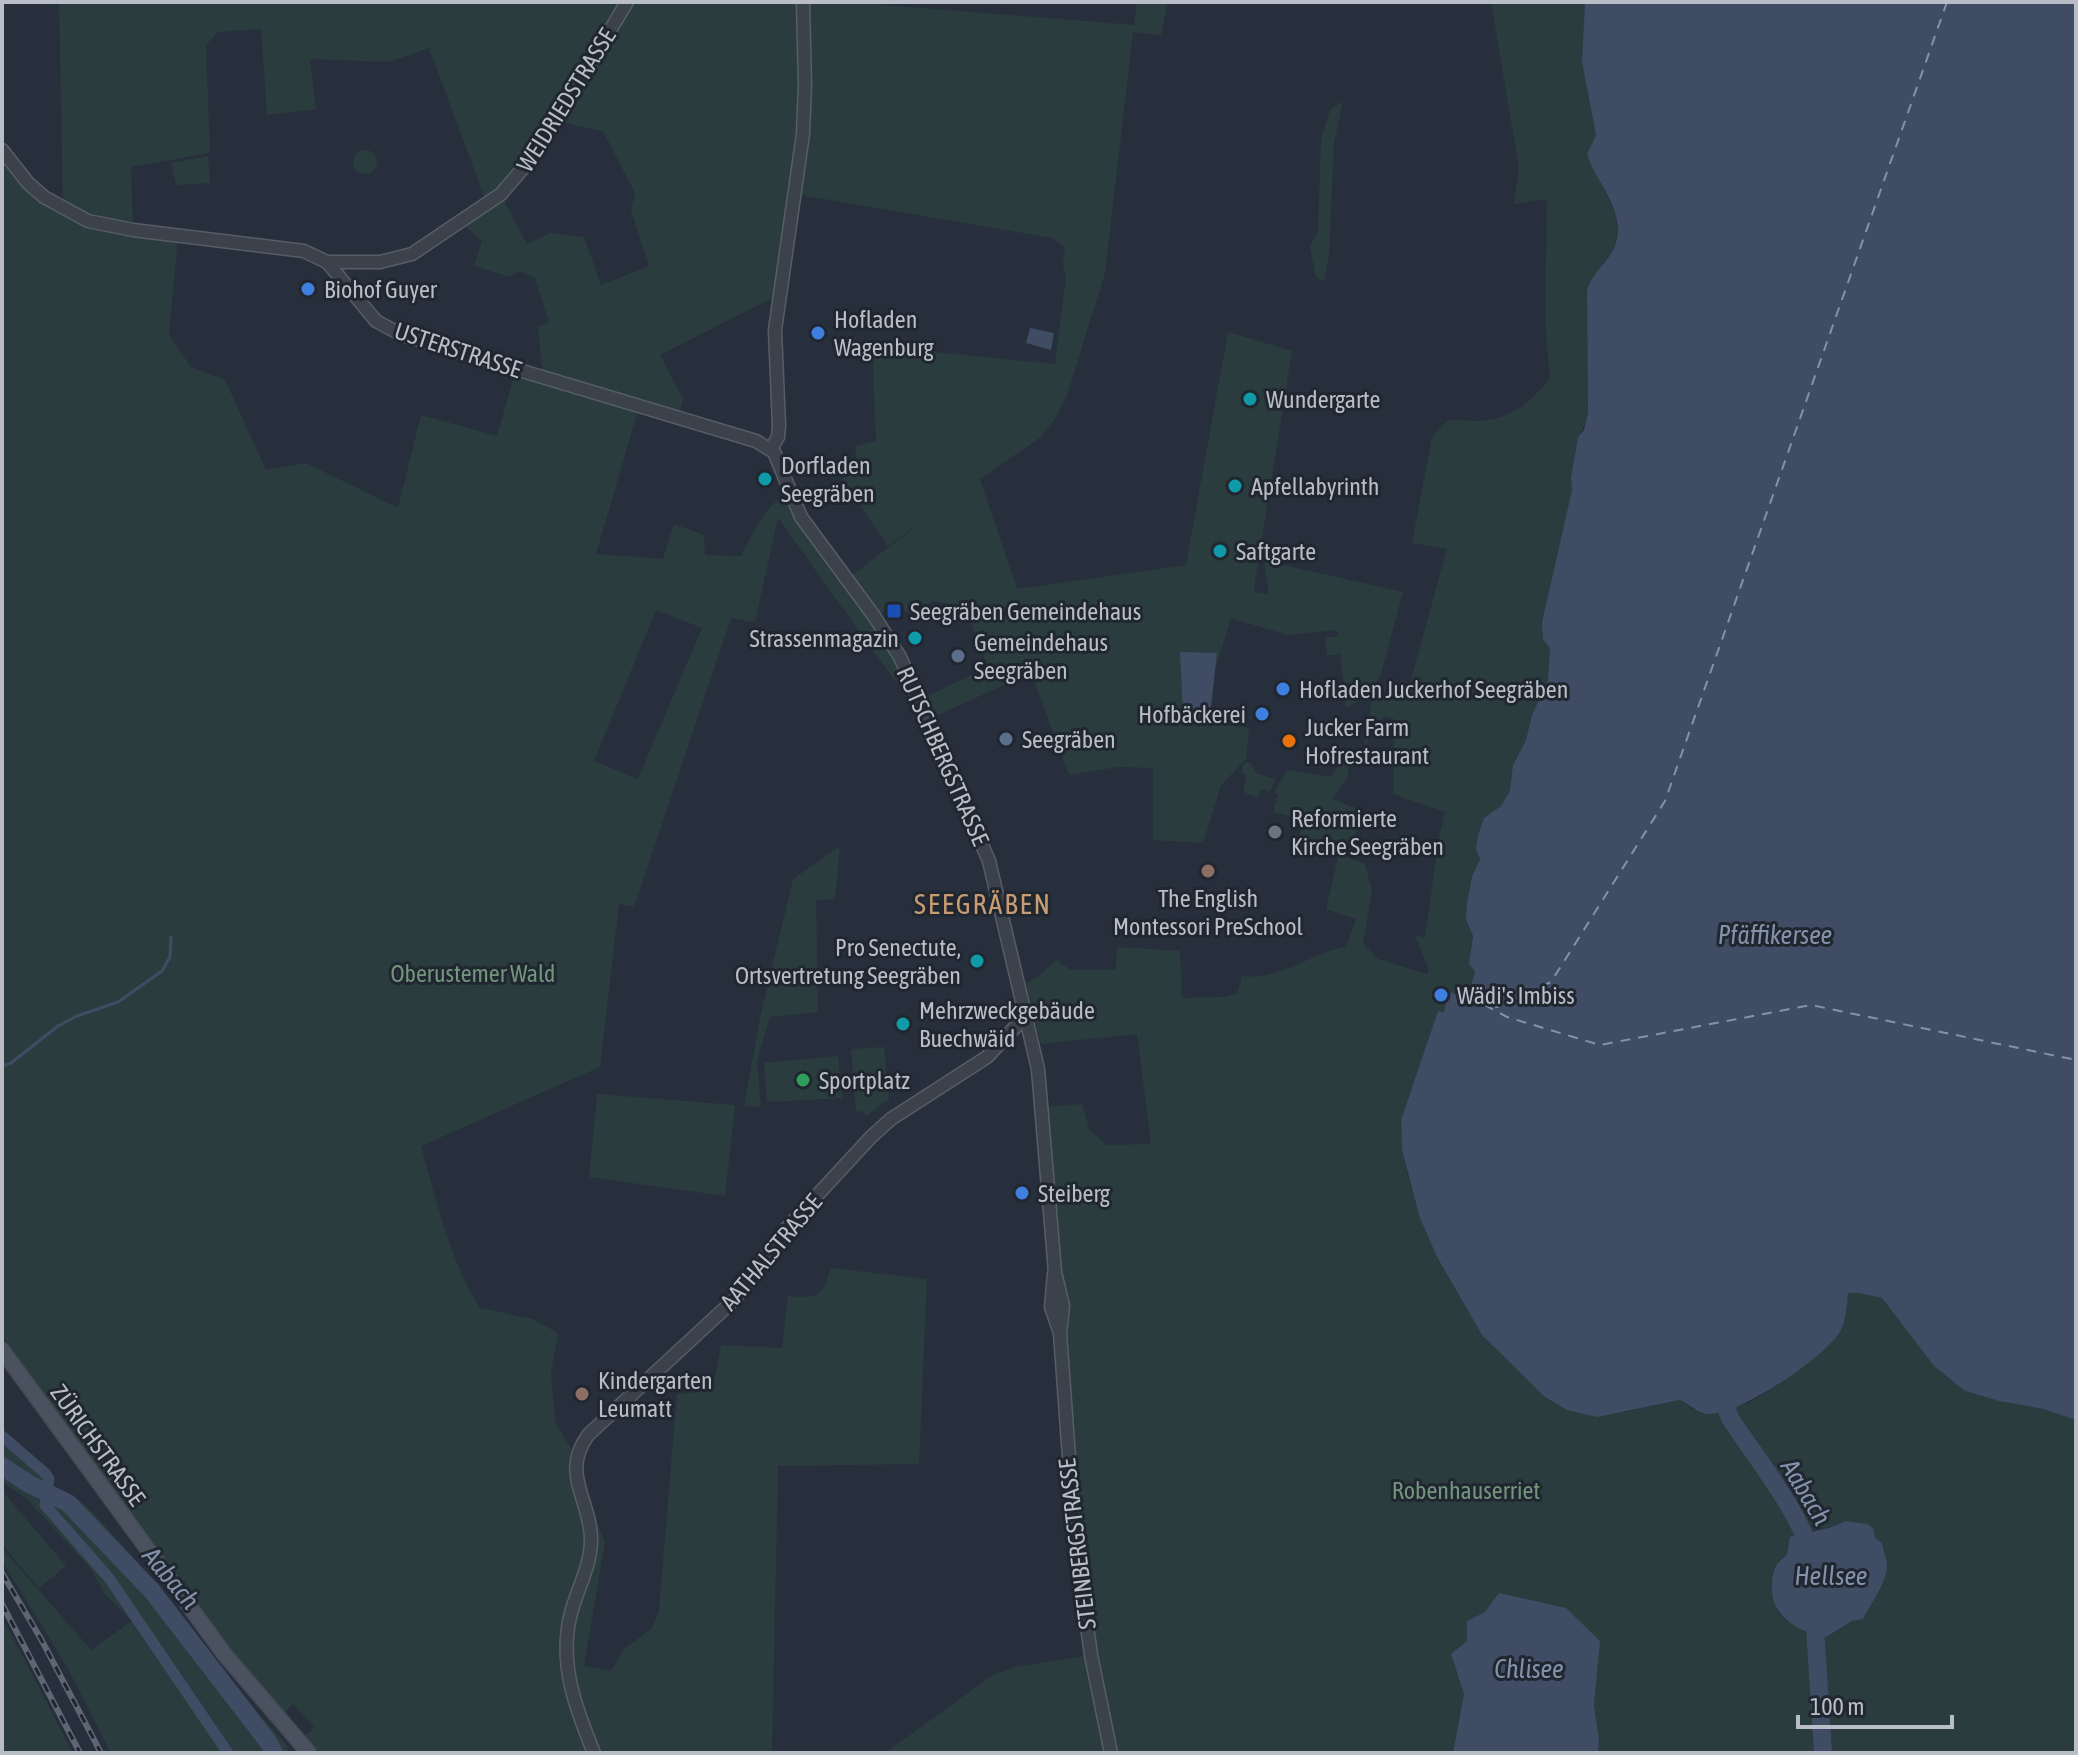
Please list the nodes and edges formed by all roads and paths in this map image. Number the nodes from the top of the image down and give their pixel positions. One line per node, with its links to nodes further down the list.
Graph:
1 (627, 2): 4 (street, WEIDRIEDSTRASSE)
2 (803, 2): 5 (street)
3 (2, 150): 4 (street)
4 (327, 262): 5 (street, USTERSTRASSE)
5 (771, 449): 6 (street, RUTSCHBERGSTRASSE)
6 (1027, 1020): 9 (street, AATHALSTRASSE); 10 (street, STEINBERGSTRASSE)
7 (2, 1350): 8 (main road, ZÜRICHSTRASSE)
8 (309, 1753)
9 (594, 1753)
10 (1111, 1753)

